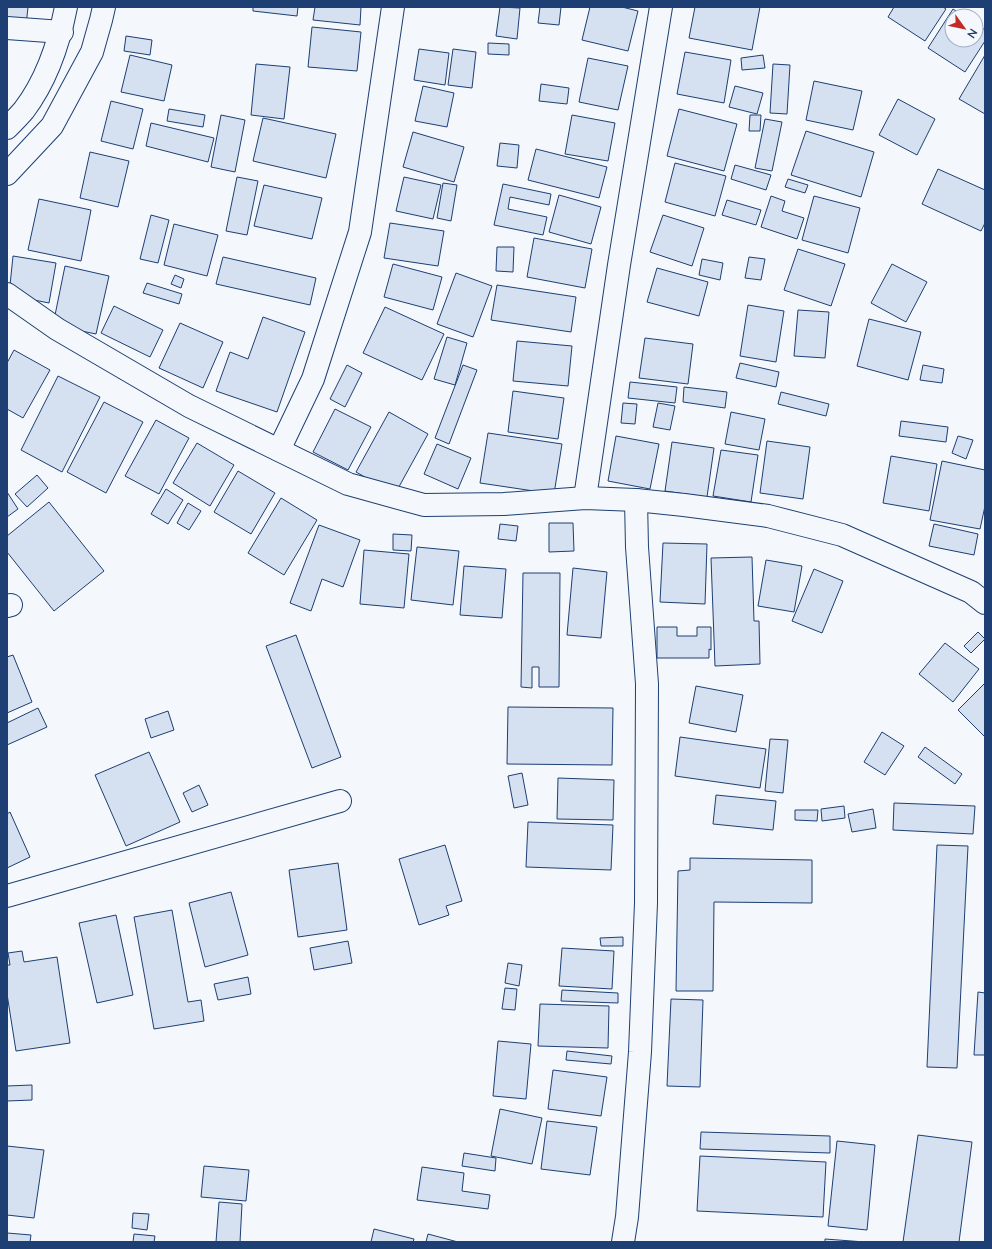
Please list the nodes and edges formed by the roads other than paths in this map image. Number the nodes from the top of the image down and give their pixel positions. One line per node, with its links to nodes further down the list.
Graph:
1 (66, 7): 6 (street)
2 (104, 7): 8 (street)
3 (393, 7): 10 (street)
4 (661, 7): 11 (street)
5 (7, 28): 6 (street)
6 (62, 32): 7 (street)
7 (7, 128)
8 (7, 174)
9 (7, 294): 10 (street)
10 (279, 450): 11 (street)
11 (585, 498): 12 (street)
12 (636, 500): 13 (street); 16 (street)
13 (978, 597)
14 (340, 801): 15 (street)
15 (7, 896)
16 (623, 1242)

